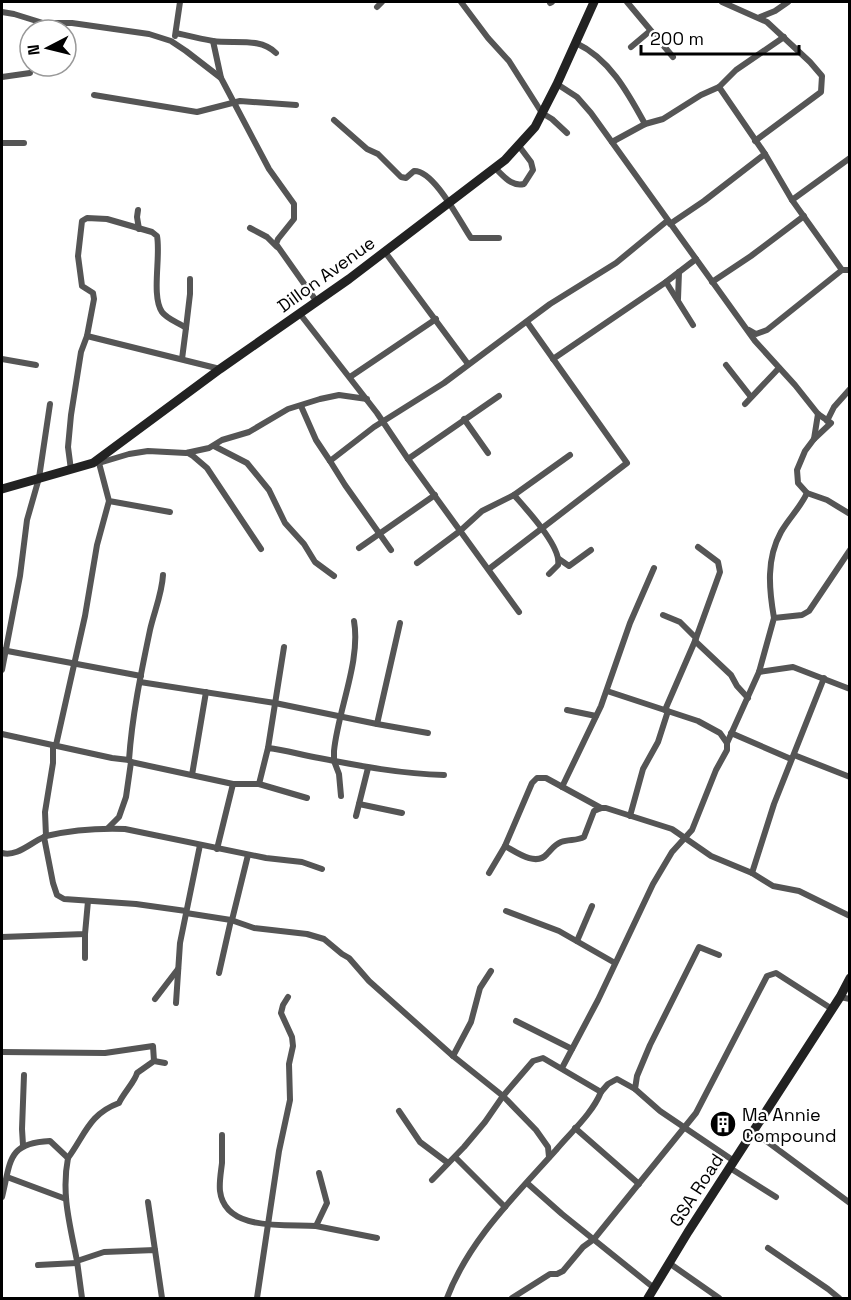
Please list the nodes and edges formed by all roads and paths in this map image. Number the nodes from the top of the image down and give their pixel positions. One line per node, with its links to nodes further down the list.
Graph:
1 (180, 2): 10 (street)
2 (461, 2): 26 (street)
3 (627, 2): 9 (street)
4 (722, 2): 8 (street)
5 (788, 2): 8 (street)
6 (591, 3): 14 (street, Dillon Avenue)
7 (2, 12): 12 (street)
8 (760, 17): 11 (street)
9 (650, 32): 15 (street); 17 (street)
10 (176, 33): 12 (street); 13 (street)
11 (784, 38): 22 (street); 30 (street)
12 (171, 41): 20 (street)
13 (213, 41): 16 (street); 20 (street)
14 (576, 43): 21 (street, Dillon Avenue); 28 (street)
15 (631, 47)
16 (276, 53)
17 (673, 57)
18 (18, 74): 19 (street)
19 (2, 76)
20 (221, 78): 24 (street)
21 (557, 84): 26 (street, Dillon Avenue); 31 (street)
22 (719, 87): 28 (street); 30 (street)
23 (94, 95): 24 (street)
24 (233, 101): 25 (street); 46 (street)
25 (296, 105)
26 (542, 113): 29 (street); 34 (street, Dillon Avenue)
27 (334, 120): 39 (street)
28 (645, 124): 31 (street)
29 (567, 133)
30 (755, 141): 35 (street)
31 (612, 142): 42 (street)
32 (2, 143): 33 (street)
33 (24, 143)
34 (519, 146): 37 (street, Dillon Avenue); 37 (street)
35 (765, 154): 38 (street); 42 (street)
36 (849, 158): 38 (street)
37 (495, 168): 39 (street, Dillon Avenue)
38 (792, 200): 41 (street)
39 (450, 202): 45 (street); 47 (street, Dillon Avenue)
40 (138, 210): 44 (street)
41 (804, 216): 49 (street); 53 (street)
42 (669, 222): 48 (street); 58 (street)
43 (250, 228): 46 (street)
44 (140, 229): 60 (street); 62 (street)
45 (499, 238)
46 (277, 248): 55 (street)
47 (385, 252): 55 (street, Dillon Avenue); 57 (street)
48 (696, 259): 50 (street); 53 (street)
49 (846, 270): 61 (street)
50 (679, 272): 52 (street); 54 (street)
51 (190, 279): 60 (street)
52 (666, 282): 54 (street); 65 (street)
53 (712, 282): 61 (street)
54 (678, 300): 59 (street)
55 (317, 302): 56 (street, Dillon Avenue)
56 (300, 314): 70 (street, Dillon Avenue); 71 (street)
57 (436, 320): 66 (street); 71 (street)
58 (527, 322): 65 (street); 66 (street)
59 (693, 325)
60 (186, 328): 63 (street)
61 (746, 328): 69 (street)
62 (87, 336): 63 (street); 91 (street)
63 (182, 358): 70 (street)
64 (2, 359): 67 (street)
65 (553, 359): 100 (street)
66 (468, 363): 81 (street)
67 (36, 365)
68 (726, 365): 74 (street)
69 (779, 368): 74 (street); 79 (street)
70 (220, 369): 90 (street, Dillon Avenue)
71 (350, 377): 75 (street)
72 (849, 389): 82 (street)
73 (499, 396): 80 (street)
74 (751, 397): 77 (street)
75 (367, 399): 78 (street); 81 (street)
76 (50, 404): 92 (street)
77 (745, 405)
78 (301, 406): 84 (street); 89 (street)
79 (818, 414): 82 (street); 83 (street)
80 (464, 419): 86 (street); 88 (street)
81 (383, 421): 88 (street); 89 (street)
82 (827, 421): 83 (street)
83 (814, 439): 94 (street)
84 (214, 446): 85 (street); 115 (street)
85 (186, 453): 90 (street); 105 (street)
86 (488, 453)
87 (570, 455): 96 (street)
88 (408, 459): 95 (street)
89 (330, 461): 102 (street)
90 (96, 463): 91 (street, Dillon Avenue); 97 (street)
91 (70, 470): 92 (street, Dillon Avenue)
92 (39, 478): 93 (street, Dillon Avenue); 123 (street)
93 (2, 489)
94 (807, 493): 99 (street); 118 (street)
95 (435, 495): 101 (street); 102 (street)
96 (514, 495): 100 (street); 101 (street)
97 (109, 501): 98 (street); 124 (street)
98 (170, 512)
99 (849, 514)
100 (541, 529): 109 (street); 112 (street)
101 (460, 531): 110 (street); 112 (street)
102 (380, 534): 104 (street); 106 (street)
103 (698, 547): 121 (street)
104 (359, 548)
105 (261, 549)
106 (391, 550)
107 (591, 550): 109 (street)
108 (849, 550): 118 (street)
109 (559, 559): 113 (street)
110 (417, 563)
111 (654, 568): 131 (street)
112 (489, 569): 116 (street)
113 (549, 574)
114 (163, 575): 128 (street)
115 (334, 576)
116 (519, 612)
117 (663, 615): 121 (street)
118 (774, 618): 126 (street)
119 (354, 621): 136 (street)
120 (400, 623): 138 (street)
121 (696, 639): 132 (street); 135 (street)
122 (284, 647): 133 (street)
123 (4, 650): 124 (street); 125 (street)
124 (74, 664): 128 (street); 143 (street)
125 (2, 670)
126 (759, 672): 127 (street); 132 (street)
127 (824, 678): 129 (street); 145 (street)
128 (141, 679): 130 (street); 146 (street)
129 (849, 689)
130 (206, 692): 133 (street); 149 (street)
131 (607, 692): 135 (street); 137 (street)
132 (748, 698): 140 (street)
133 (275, 703): 136 (street); 144 (street)
134 (567, 710): 137 (street)
135 (666, 711): 142 (street); 161 (street)
136 (341, 716): 138 (street); 147 (street)
137 (596, 716): 154 (street)
138 (377, 724): 139 (street)
139 (428, 733)
140 (731, 733): 142 (street); 145 (street)
141 (2, 734): 143 (street)
142 (727, 743): 164 (street)
143 (54, 745): 146 (street); 163 (street)
144 (268, 748): 147 (street); 153 (street)
145 (793, 757): 151 (street); 172 (street)
146 (130, 761): 149 (street); 162 (street)
147 (334, 761): 148 (street); 155 (street)
148 (368, 768): 150 (street); 157 (street)
149 (192, 775): 152 (street)
150 (444, 775)
151 (849, 777)
152 (233, 784): 153 (street); 167 (street)
153 (259, 784): 156 (street)
154 (562, 787): 158 (street); 166 (street)
155 (341, 796)
156 (307, 798)
157 (359, 804): 159 (street); 160 (street)
158 (601, 808): 161 (street); 166 (street)
159 (402, 813)
160 (356, 816)
161 (630, 816): 164 (street)
162 (108, 828): 163 (street); 165 (street)
163 (45, 836): 168 (street); 173 (street)
164 (685, 839): 172 (street); 184 (street)
165 (200, 845): 167 (street); 176 (street)
166 (504, 846): 171 (street)
167 (217, 849): 169 (street)
168 (2, 853)
169 (248, 855): 170 (street); 178 (street)
170 (322, 869)
171 (489, 873)
172 (752, 873): 177 (street)
173 (88, 901): 176 (street); 179 (street)
174 (592, 906): 181 (street)
175 (506, 911): 181 (street)
176 (186, 912): 178 (street); 185 (street)
177 (849, 916)
178 (231, 920): 187 (street); 197 (street)
179 (85, 934): 180 (street); 183 (street)
180 (2, 937)
181 (577, 941): 184 (street)
182 (719, 955): 202 (street)
183 (85, 958)
184 (615, 963): 195 (street)
185 (179, 969): 191 (street); 192 (street)
186 (491, 971): 197 (street)
187 (219, 973)
188 (849, 978): 190 (street, GSA Road)
189 (288, 997): 229 (street)
190 (845, 998): 193 (street, GSA Road)
191 (155, 999)
192 (176, 1003)
193 (832, 1009): 207 (street); 208 (street, GSA Road)
194 (516, 1021): 195 (street)
195 (572, 1048): 200 (street)
196 (2, 1052): 198 (street)
197 (453, 1056): 204 (street)
198 (154, 1061): 199 (street); 214 (street)
199 (165, 1064)
200 (562, 1068): 203 (street); 204 (street)
201 (24, 1075): 210 (street)
202 (635, 1089): 203 (street); 207 (street)
203 (601, 1092): 206 (street)
204 (503, 1096): 211 (street); 213 (street)
205 (399, 1111): 216 (street)
206 (575, 1128): 212 (street); 222 (street)
207 (684, 1128): 217 (street); 222 (street)
208 (753, 1131): 217 (street, GSA Road); 227 (street)
209 (222, 1135): 229 (street)
210 (23, 1145): 214 (street); 219 (street)
211 (548, 1147): 212 (street); 215 (street)
212 (555, 1151): 215 (street)
213 (454, 1157): 216 (street); 228 (street)
214 (68, 1158): 225 (street)
215 (549, 1158): 221 (street)
216 (448, 1163): 220 (street)
217 (732, 1164): 224 (street); 236 (street, GSA Road)
218 (319, 1173): 230 (street)
219 (7, 1177): 223 (street); 225 (street)
220 (432, 1180)
221 (527, 1183): 228 (street); 232 (street)
222 (639, 1184): 232 (street)
223 (2, 1197)
224 (776, 1197)
225 (66, 1199): 235 (street)
226 (148, 1202): 234 (street)
227 (849, 1203)
228 (505, 1207): 243 (street)
229 (269, 1225): 230 (street); 242 (street)
230 (316, 1226): 231 (street)
231 (377, 1238)
232 (594, 1239): 238 (street); 244 (street)
233 (768, 1248): 239 (street)
234 (154, 1250): 235 (street); 241 (street)
235 (77, 1262): 237 (street); 240 (street)
236 (669, 1263): 238 (street, GSA Road); 246 (street)
237 (38, 1265)
238 (654, 1288): 245 (street, GSA Road)
239 (836, 1297)
240 (82, 1299)
241 (162, 1299)
242 (257, 1299)
243 (447, 1299)
244 (512, 1299)
245 (648, 1299)
246 (719, 1299)

